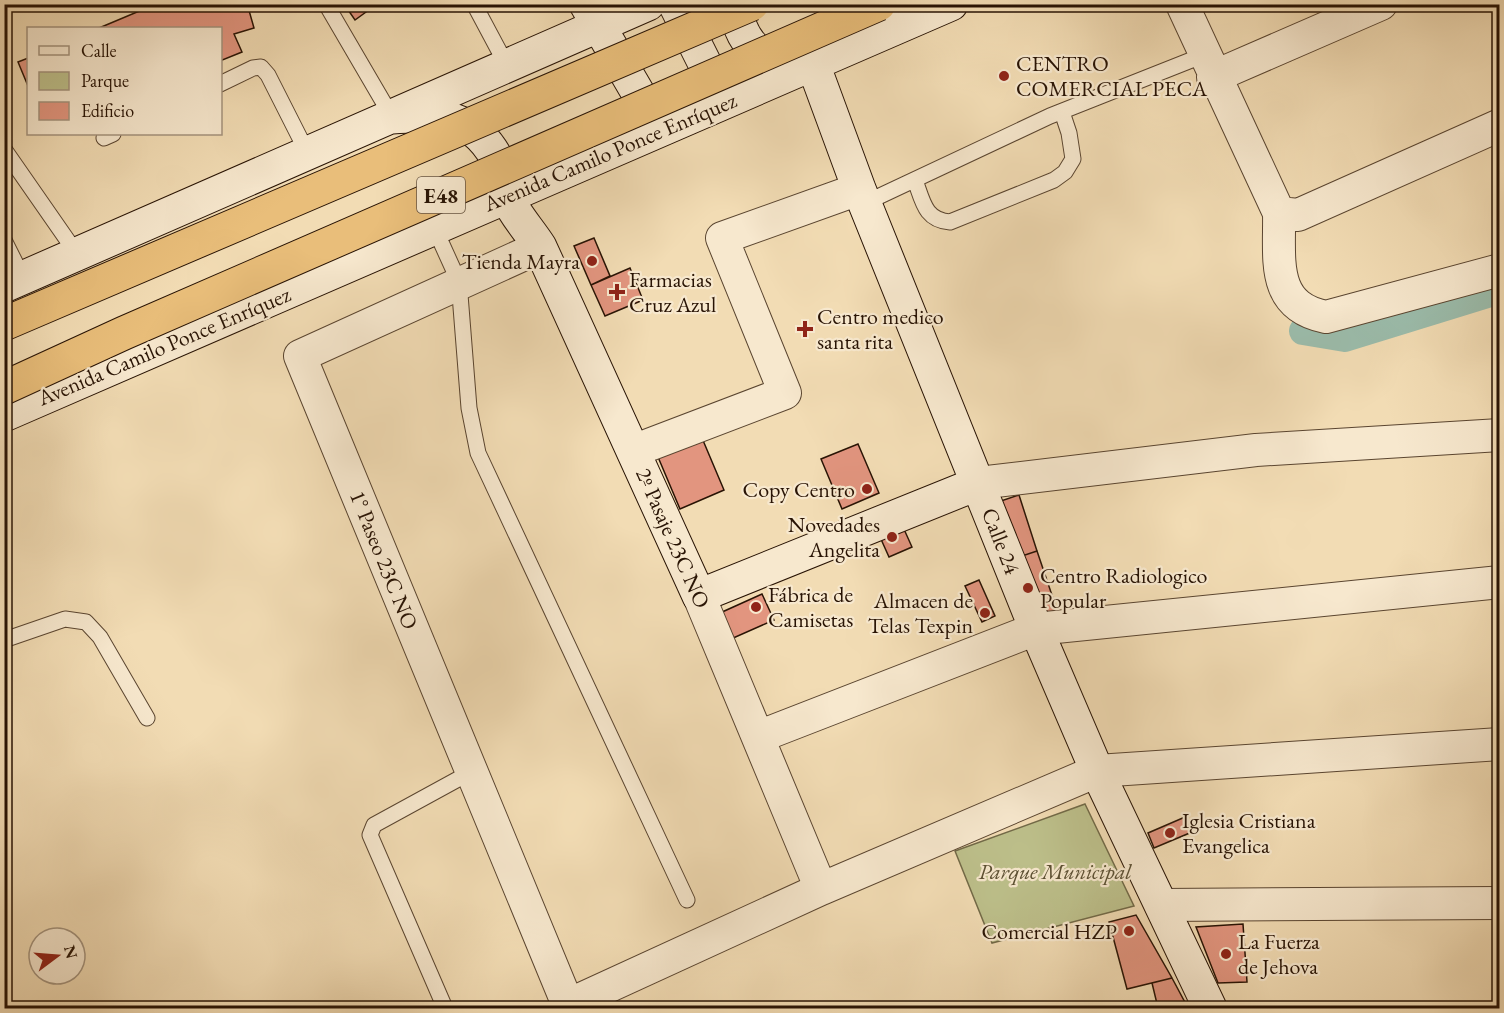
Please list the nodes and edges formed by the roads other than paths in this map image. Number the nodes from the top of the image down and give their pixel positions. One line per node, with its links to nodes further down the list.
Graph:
1 (326, 4): 18 (lane)
2 (474, 4): 12 (lane)
3 (648, 4): 11 (street)
4 (675, 4): 16 (street)
5 (734, 4): 13 (street)
6 (752, 4): 34 (main road, E48, bridge)
7 (879, 4): 35 (main road, Avenida Camilo Ponce Enríquez / E48, bridge)
8 (951, 4): 13 (street, Avenida Camilo Ponce Enríquez / E48)
9 (1182, 4): 14 (street)
10 (1381, 4): 14 (street)
11 (593, 15): 12 (street); 20 (street)
12 (506, 64): 18 (street)
13 (813, 64): 16 (street, Avenida Camilo Ponce Enríquez / E48); 25 (street, Calle 24)
14 (1209, 66): 17 (lane); 26 (street)
15 (222, 83): 22 (lane)
16 (724, 102): 20 (street, Avenida Camilo Ponce Enríquez / E48)
17 (1062, 112): 23 (lane); 23 (lane)
18 (392, 117): 22 (street); 24 (street)
19 (1500, 124): 26 (street)
20 (660, 131): 24 (street, Avenida Camilo Ponce Enríquez / E48)
21 (4, 149): 30 (lane)
22 (308, 154): 30 (street)
23 (915, 180): 25 (lane)
24 (507, 196): 27 (street, Avenida Camilo Ponce Enríquez / E48); 29 (street, 2º Pasaje 23C NO)
25 (862, 196): 38 (street); 39 (street, Calle 24)
26 (1279, 213): 31 (street)
27 (435, 229): 33 (lane); 36 (street, Avenida Camilo Ponce Enríquez / E48)
28 (4, 240): 32 (lane)
29 (540, 247): 33 (street, 1° Paseo 23C NO); 38 (street, 2º Pasaje 23C NO)
30 (77, 254): 32 (street)
31 (1500, 270)
32 (14, 282)
33 (459, 282): 48 (street, 1° Paseo 23C NO); 50 (lane)
34 (4, 324)
35 (4, 388)
36 (4, 415)
37 (1500, 435): 39 (street)
38 (633, 451): 41 (street, 2º Pasaje 23C NO)
39 (979, 483): 41 (street); 42 (street, Calle 24)
40 (1500, 582): 42 (street)
41 (699, 596): 45 (street, 2º Pasaje 23C NO)
42 (1036, 629): 45 (street); 47 (street, Calle 24)
43 (4, 640): 44 (lane)
44 (147, 718)
45 (758, 737): 49 (street, 2º Pasaje 23C NO)
46 (1500, 744): 47 (street)
47 (1097, 771): 49 (street); 52 (street, Calle 24)
48 (471, 772): 53 (street, 1° Paseo 23C NO); 54 (lane)
49 (821, 889): 53 (street)
50 (687, 900)
51 (1500, 903): 52 (street)
52 (1161, 905): 55 (street, Calle 24)
53 (568, 1007)
54 (445, 1008)
55 (1210, 1008)

